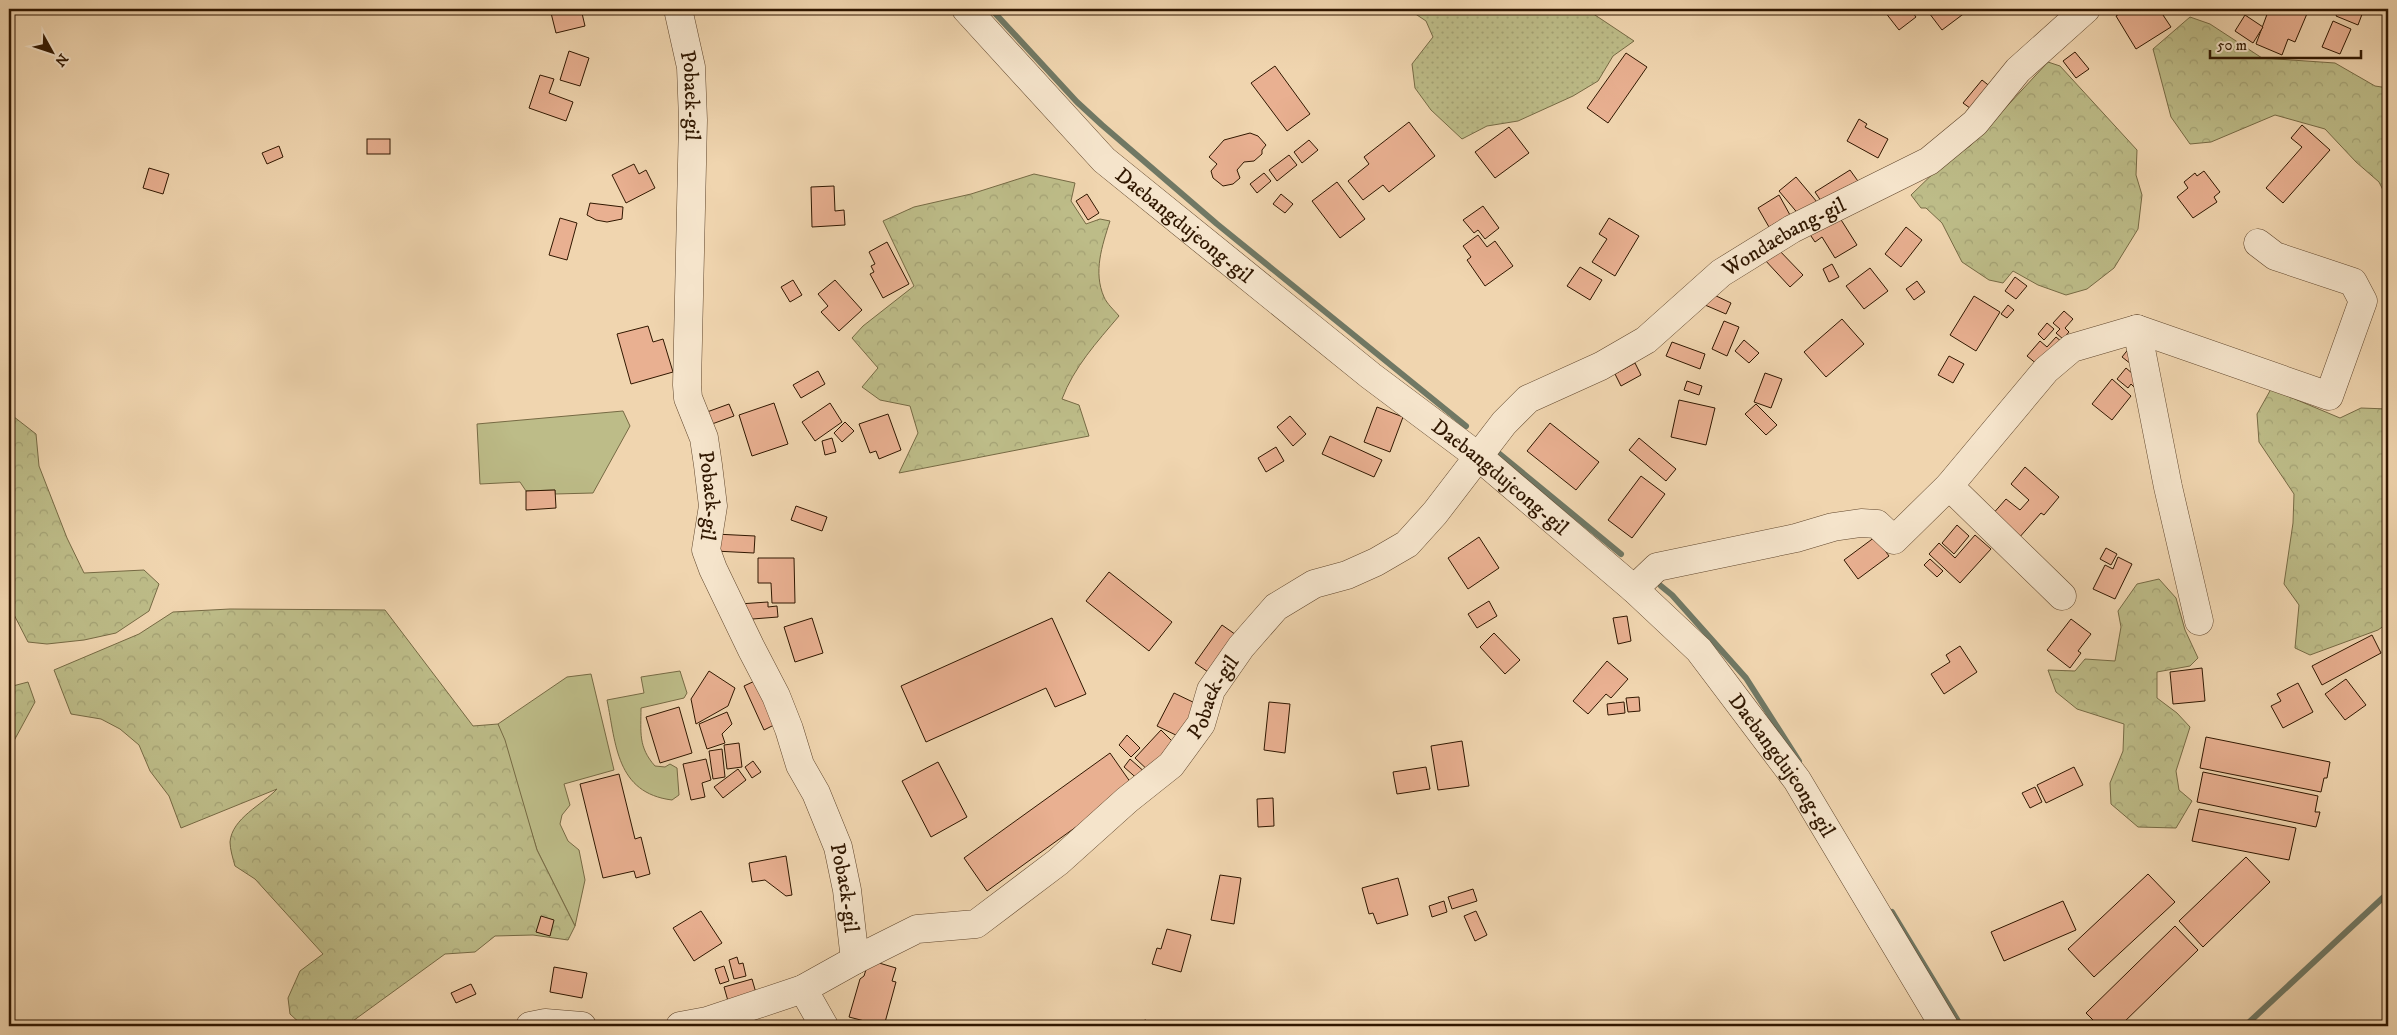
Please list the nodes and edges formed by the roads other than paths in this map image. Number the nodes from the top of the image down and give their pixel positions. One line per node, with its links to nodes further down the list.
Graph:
1 (678, 9): 11 (street, Pobaek-gil)
2 (966, 9): 6 (street, Daebangdujeong-gil)
3 (2086, 9): 6 (street, Wondaebang-gil)
4 (2258, 243): 5 (street)
5 (2137, 330): 7 (street); 10 (street)
6 (1479, 457): 8 (street, Daebangdujeong-gil); 11 (street, Pobaek-gil)
7 (1949, 486): 8 (street); 9 (street)
8 (1634, 590): 17 (street, Daebangdujeong-gil)
9 (2062, 596)
10 (2199, 621)
11 (855, 960): 12 (street, Pobaek-gil)
12 (802, 989): 15 (street, Pobaek-gil); 16 (street)
13 (530, 1026): 14 (street)
14 (582, 1026)
15 (680, 1026)
16 (824, 1026)
17 (1944, 1026)

